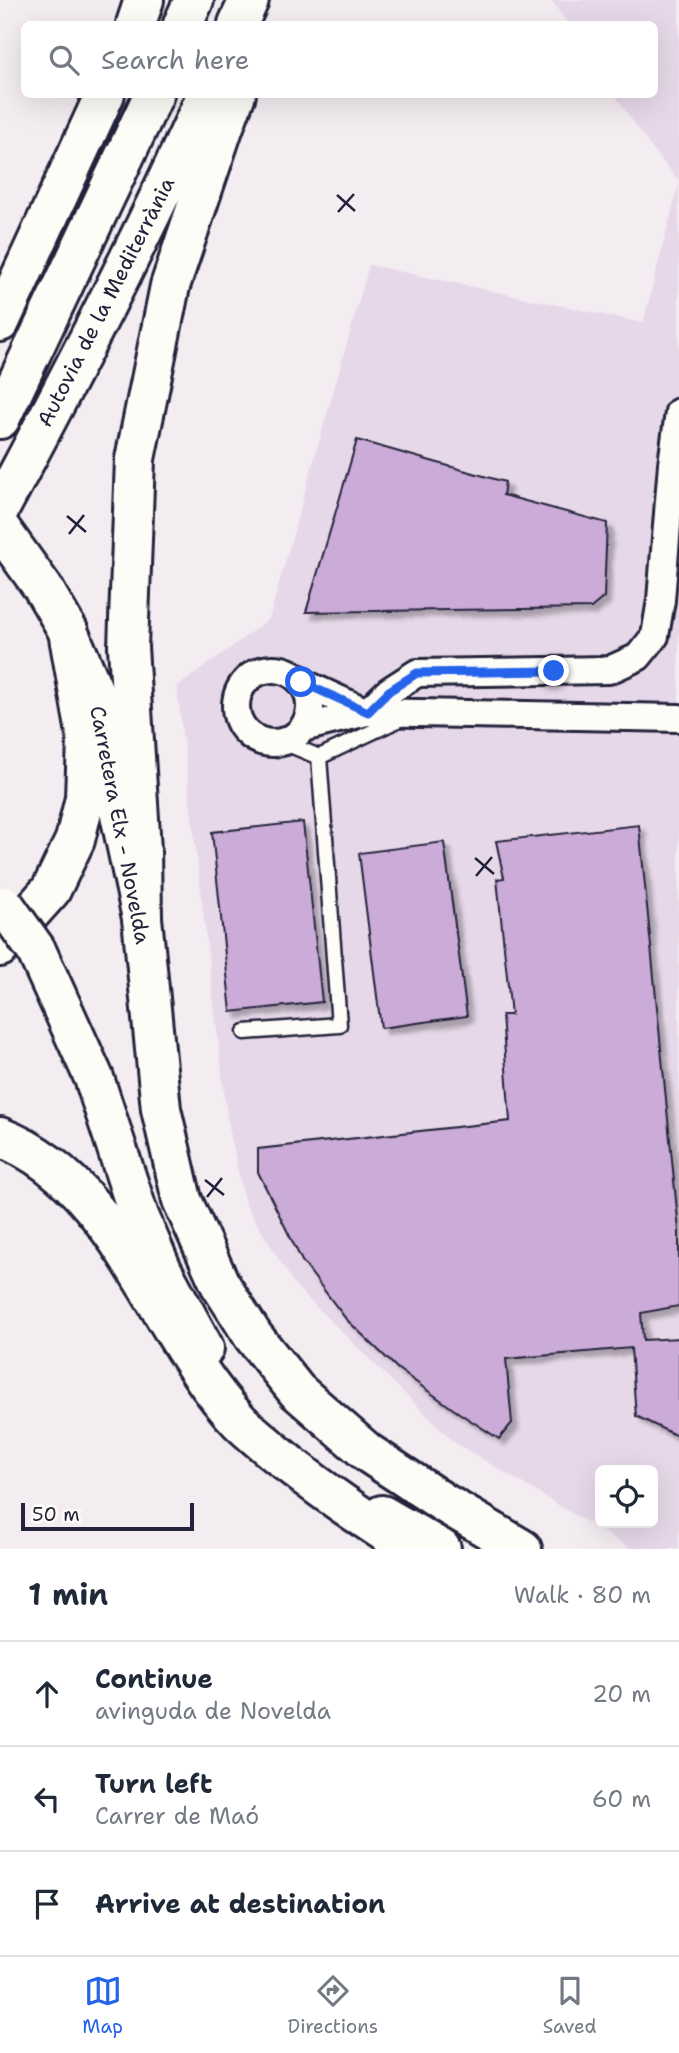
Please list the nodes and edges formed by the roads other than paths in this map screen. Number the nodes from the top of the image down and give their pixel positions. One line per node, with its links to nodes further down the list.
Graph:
1 (144, 0): 5 (main road)
2 (194, 0): 6 (main road)
3 (249, 0): 7 (main road)
4 (276, 0): 8 (main road)
5 (137, 21)
6 (184, 21)
7 (239, 21)
8 (267, 21)
9 (103, 98): 13 (main road)
10 (152, 98): 15 (main road, Autovia de la Mediterrània)
11 (205, 98): 16 (main road, Autovia de la Mediterrània)
12 (234, 98): 28 (main road)
13 (0, 322)
14 (679, 412): 21 (street)
15 (0, 419)
16 (0, 508)
17 (0, 528): 18 (main road, Carretera Elx - Novelda)
18 (68, 631): 28 (main road, Carretera Elx - Novelda); 29 (main road)
19 (301, 682): 21 (street); 25 (street); 25 (street)
20 (679, 701): 23 (street)
21 (368, 712): 22 (street); 25 (street)
22 (413, 713): 23 (street); 26 (lane)
23 (617, 715): 24 (street)
24 (679, 718)
25 (293, 735): 26 (lane)
26 (318, 757): 30 (lane)
27 (3, 903): 29 (main road, bridge)
28 (142, 918): 34 (main road, Carretera Elx - Novelda)
29 (18, 948): 33 (main road)
30 (245, 1032)
31 (0, 1137): 32 (main road)
32 (411, 1549)
33 (441, 1549)
34 (522, 1549)

